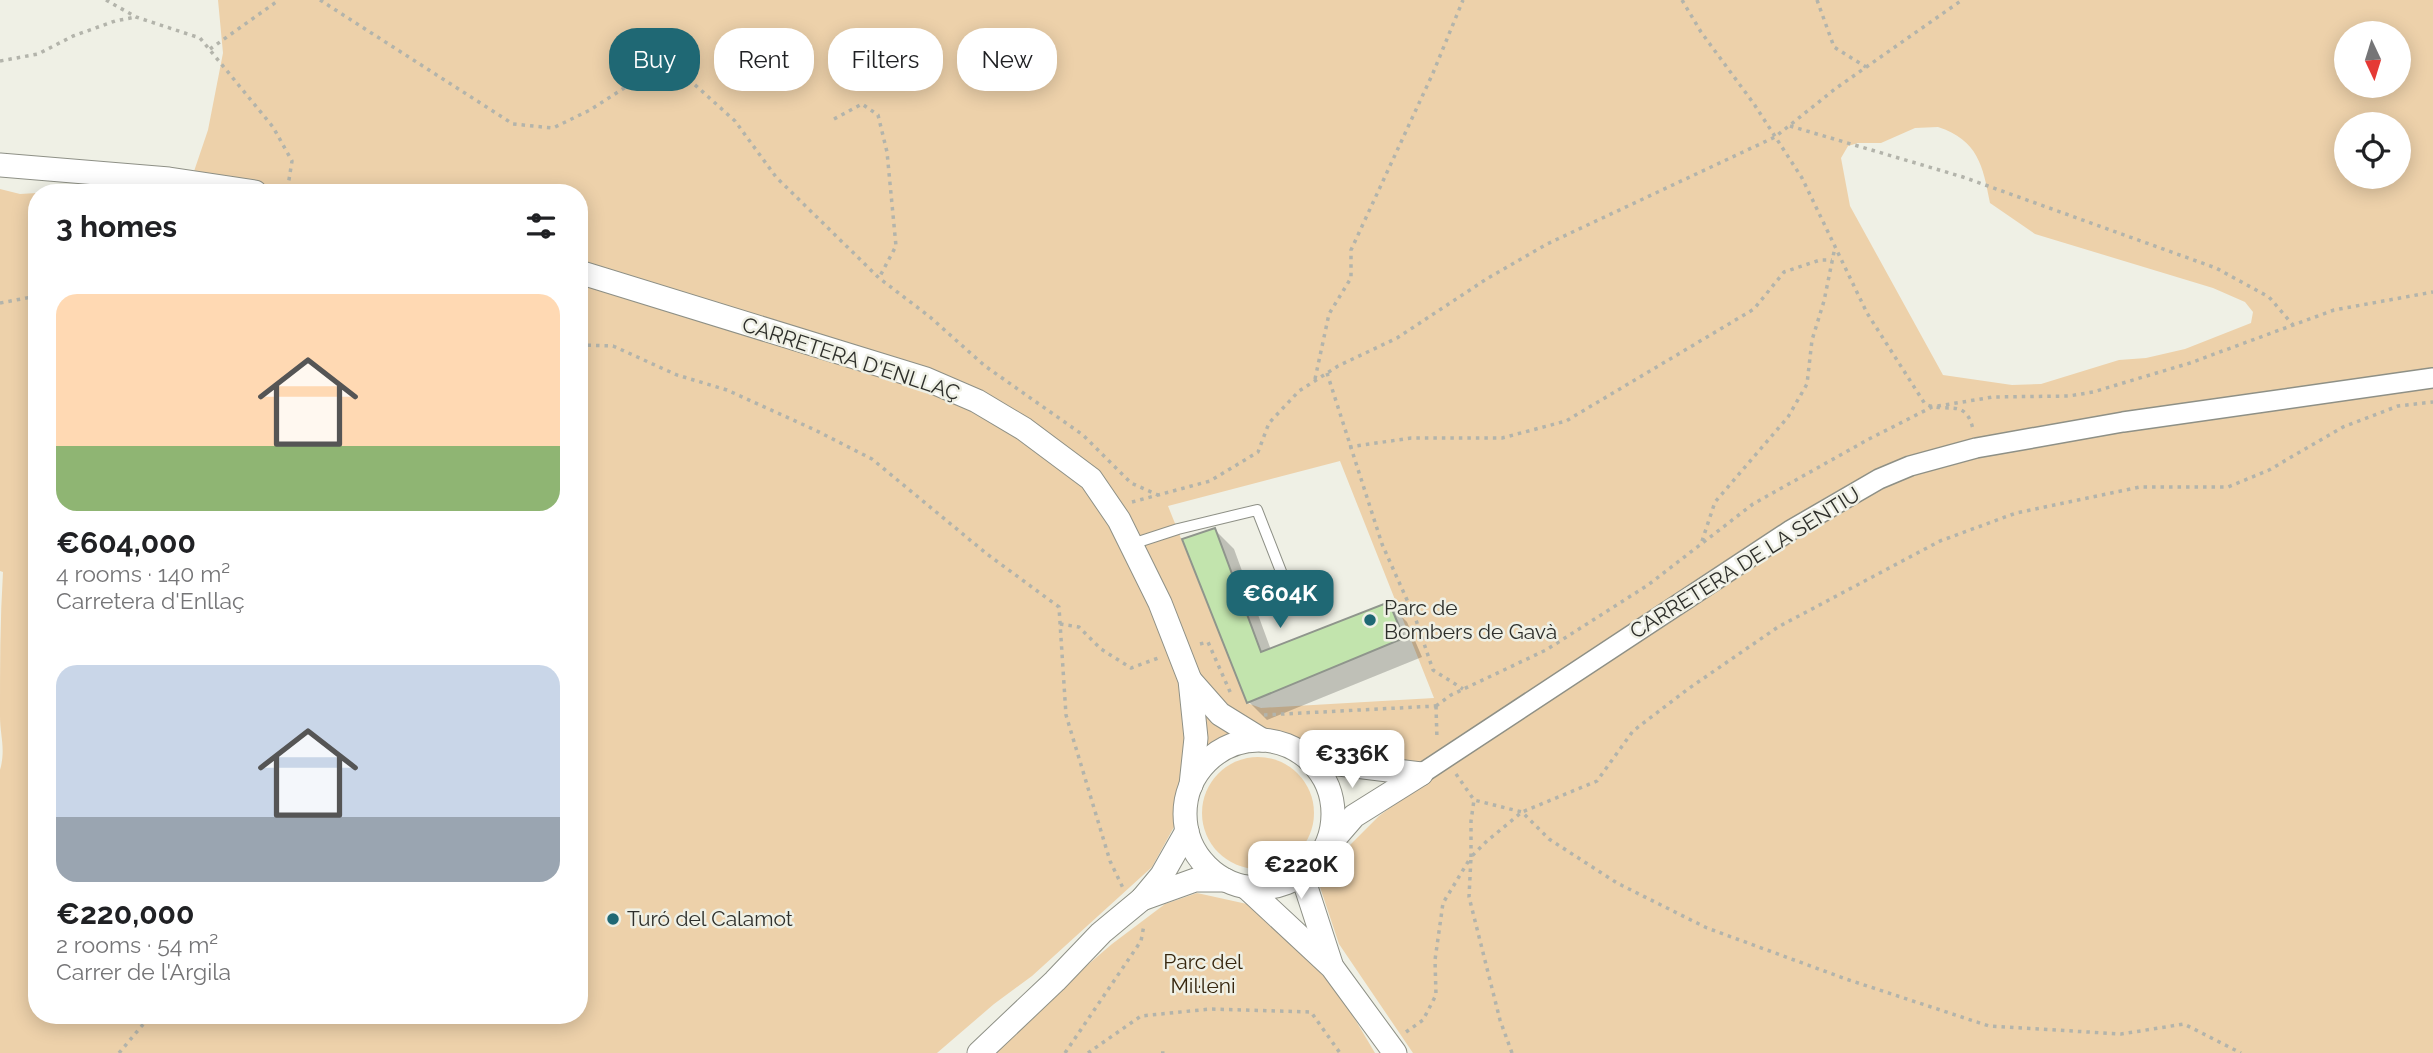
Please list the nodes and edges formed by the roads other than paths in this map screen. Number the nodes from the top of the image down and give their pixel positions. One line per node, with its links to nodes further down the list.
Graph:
1 (0, 165): 2 (street)
2 (202, 184)
3 (588, 275): 5 (street, CARRETERA D'ENLLAÇ)
4 (2433, 378): 10 (street, CARRETERA DE LA SENTIU)
5 (1126, 535): 6 (lane); 7 (street, CARRETERA D'ENLLAÇ)
6 (1292, 597)
7 (1190, 680): 8 (street, CARRETERA D'ENLLAÇ); 11 (street, CARRETERA D'ENLLAÇ)
8 (1262, 740): 9 (street); 11 (street)
9 (1298, 751): 10 (street); 13 (street)
10 (1421, 774): 13 (street, CARRETERA DE LA SENTIU)
11 (1191, 785): 12 (street)
12 (1186, 831): 15 (street); 16 (street)
13 (1324, 851): 14 (street)
14 (1308, 870): 15 (street); 17 (street)
15 (1235, 884): 16 (street); 17 (street)
16 (1137, 902): 18 (street)
17 (1332, 967): 19 (street)
18 (979, 1053)
19 (1395, 1053)

